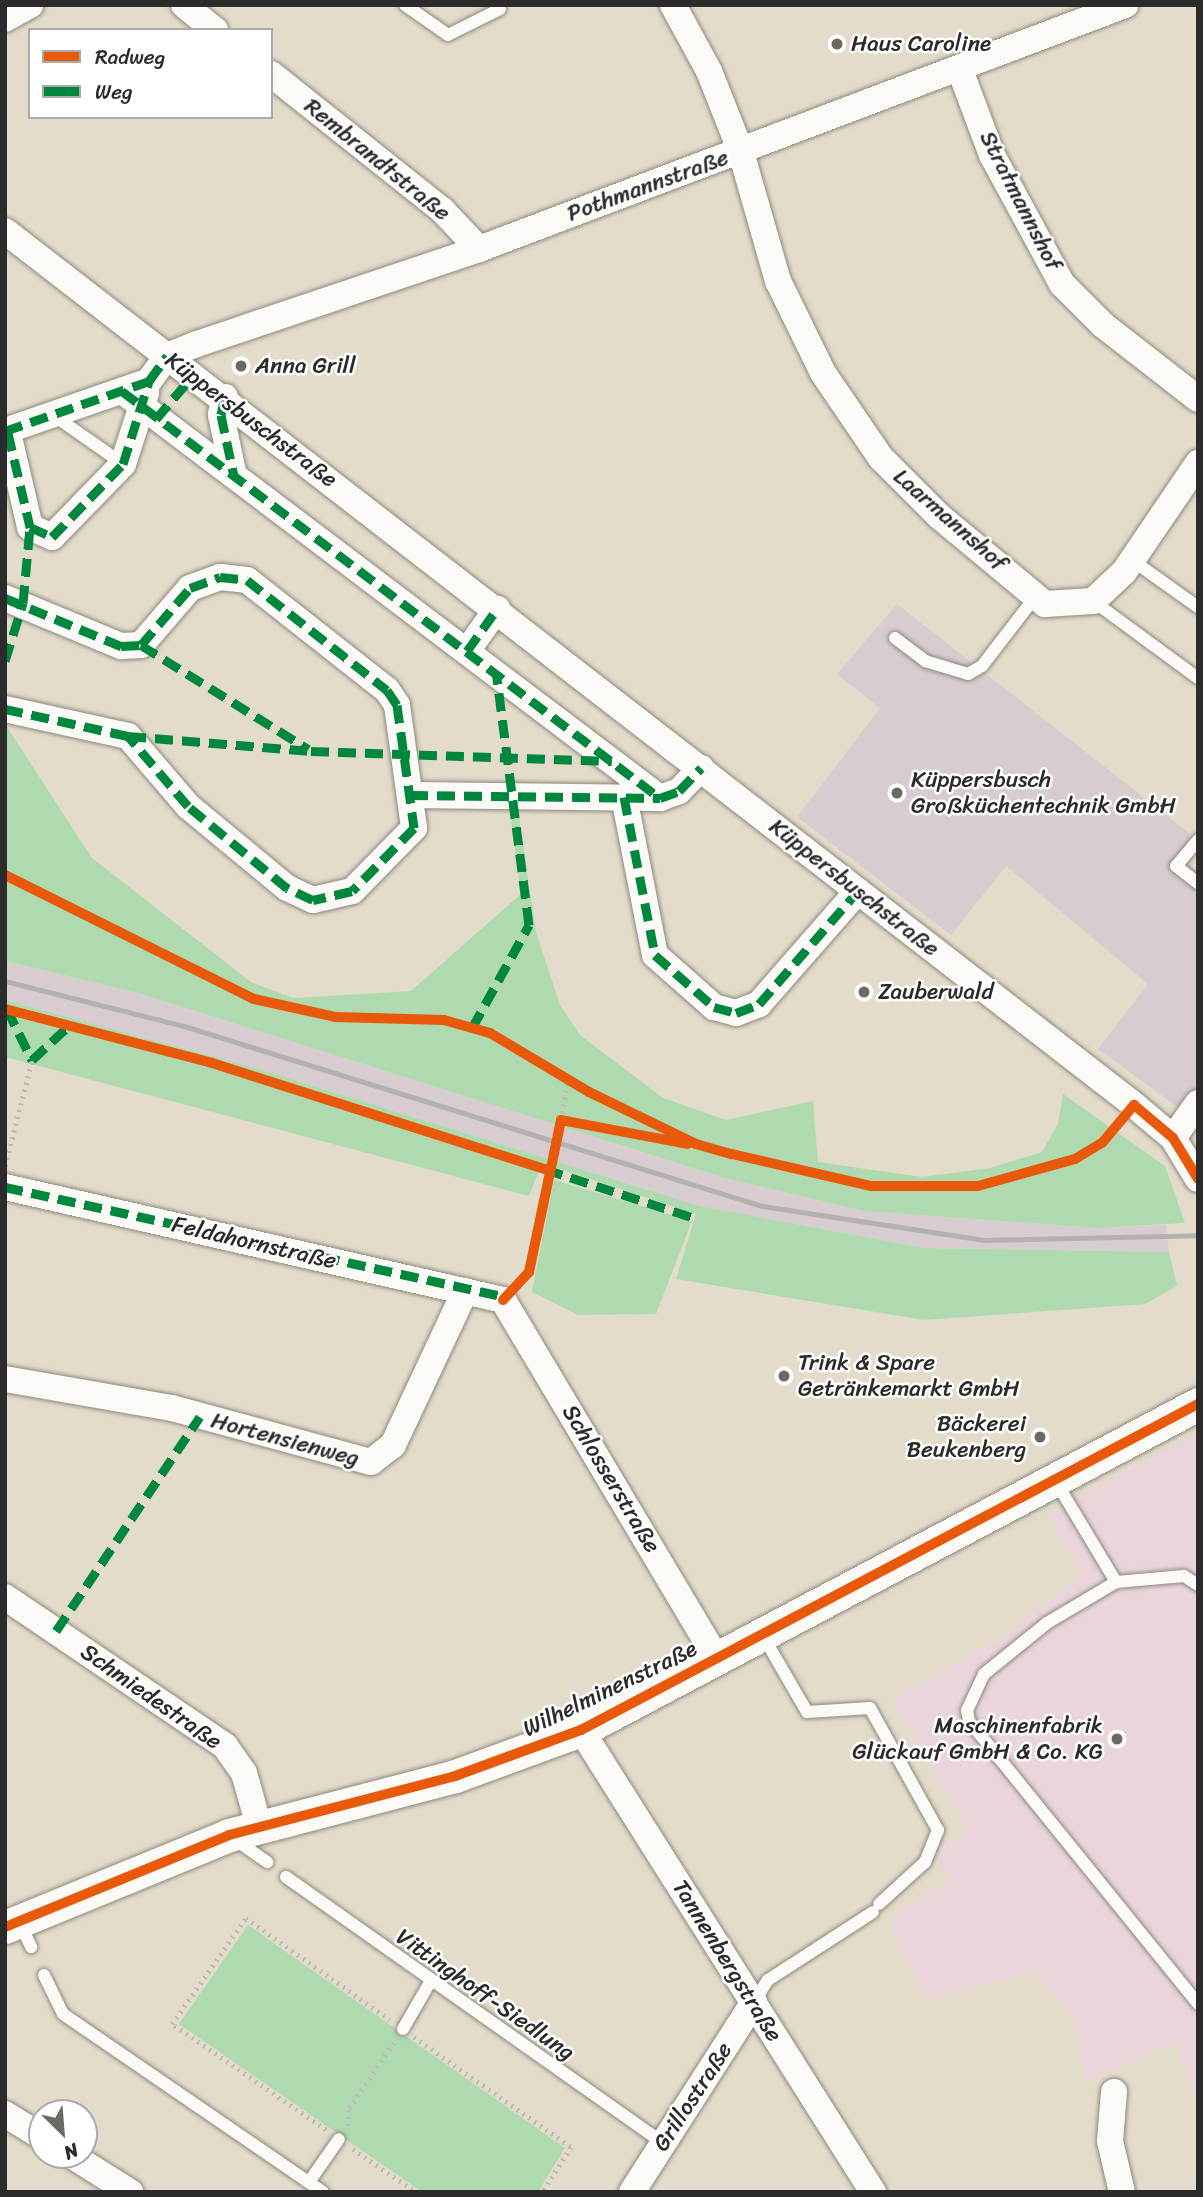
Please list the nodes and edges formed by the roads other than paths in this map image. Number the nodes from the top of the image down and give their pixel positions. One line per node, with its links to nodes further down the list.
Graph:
1 (30, 5): 7 (street)
2 (184, 5): 8 (street)
3 (405, 5): 6 (lane)
4 (673, 5): 11 (street, Laarmannshof)
5 (1125, 5): 9 (street, Pothmannstraße)
6 (500, 9)
7 (5, 19)
8 (213, 28)
9 (960, 70): 11 (street, Pothmannstraße); 18 (street, Stratmannshof)
10 (273, 76): 13 (street, Rembrandtstraße)
11 (741, 152): 13 (street, Pothmannstraße); 26 (street, Laarmannshof)
12 (5, 231): 14 (street, Küppersbuschstraße)
13 (479, 249): 14 (street, Pothmannstraße)
14 (167, 356): 15 (street); 17 (street, Küppersbuschstraße)
15 (149, 381): 16 (street); 19 (street)
16 (122, 391): 19 (street); 20 (street)
17 (225, 397): 24 (street); 30 (street, Küppersbuschstraße)
18 (1198, 399)
19 (142, 408): 23 (street); 24 (street)
20 (57, 417): 21 (street); 23 (lane)
21 (7, 432): 23 (street)
22 (1198, 463): 25 (street)
23 (123, 464)
24 (234, 476): 32 (street)
25 (1132, 560): 28 (street); 29 (lane)
26 (1036, 596): 28 (street, Laarmannshof); 31 (lane)
27 (5, 598): 37 (street)
28 (1093, 601): 33 (lane)
29 (1198, 607)
30 (497, 609): 32 (street); 35 (street, Küppersbuschstraße)
31 (895, 638)
32 (467, 651): 36 (street)
33 (1198, 678)
34 (5, 709): 37 (street)
35 (701, 768): 39 (street); 42 (street, Küppersbuschstraße)
36 (625, 770): 38 (lane); 39 (street)
37 (410, 794): 38 (street)
38 (624, 797): 39 (street); 42 (street)
39 (660, 799)
40 (1198, 840): 41 (lane)
41 (1198, 883)
42 (858, 891): 44 (street, Küppersbuschstraße)
43 (1198, 1103): 44 (street)
44 (1173, 1138): 45 (street, Küppersbuschstraße)
45 (1198, 1179)
46 (5, 1187): 47 (street, Feldahornstraße)
47 (465, 1291): 48 (street, Feldahornstraße); 49 (street, Hortensienweg)
48 (503, 1300): 56 (street, Schlosserstraße)
49 (5, 1379)
50 (1198, 1404): 51 (street, Wilhelminenstraße)
51 (1056, 1482): 52 (lane); 55 (street, Wilhelminenstraße)
52 (1116, 1582): 53 (lane); 65 (lane)
53 (1198, 1585)
54 (5, 1597): 58 (street, Schmiedestraße)
55 (763, 1636): 56 (street, Wilhelminenstraße); 64 (lane)
56 (717, 1659): 57 (street, Wilhelminenstraße)
57 (581, 1730): 58 (street, Wilhelminenstraße); 64 (street, Tannenbergstraße)
58 (244, 1830): 59 (lane); 61 (street, Wilhelminenstraße)
59 (267, 1863)
60 (286, 1877): 63 (lane, Vittinghoff-Siedlung)
61 (19, 1931)
62 (44, 1975): 73 (lane)
63 (429, 1984): 66 (lane); 71 (lane, Vittinghoff-Siedlung)
64 (754, 2002): 71 (street, Grillostraße); 77 (street, Tannenbergstraße)
65 (1198, 2004)
66 (403, 2029)
67 (1114, 2092): 78 (street)
68 (5, 2114): 69 (street)
69 (28, 2128)
70 (339, 2139): 73 (lane)
71 (663, 2143): 76 (street, Grillostraße)
72 (94, 2169): 74 (street)
73 (310, 2182): 75 (lane)
74 (129, 2191)
75 (323, 2192)
76 (632, 2192)
77 (873, 2192)
78 (1122, 2192)

